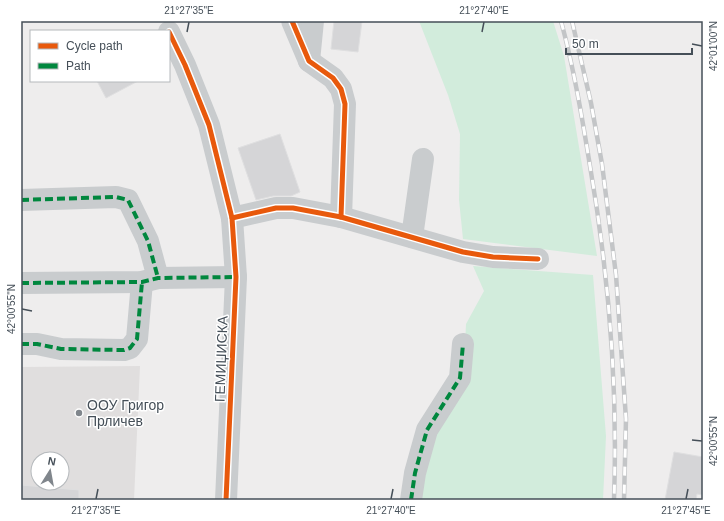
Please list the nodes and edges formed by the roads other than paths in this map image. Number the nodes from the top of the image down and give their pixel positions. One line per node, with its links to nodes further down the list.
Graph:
1 (162, 21): 4 (street, ГЕМИЏИСКА)
2 (292, 21): 6 (street)
3 (313, 21): 6 (street)
4 (168, 30)
5 (170, 34): 10 (street, ГЕМИЏИСКА)
6 (309, 61): 9 (street)
7 (423, 159): 11 (street)
8 (21, 200): 14 (street)
9 (341, 217): 10 (street); 11 (street)
10 (232, 218): 13 (street, ГЕМИЏИСКА)
11 (412, 237): 12 (street)
12 (538, 259)
13 (236, 277): 14 (street); 18 (street, ГЕМИЏИСКА)
14 (150, 280): 15 (street); 16 (street)
15 (21, 283)
16 (21, 344)
17 (463, 344): 19 (street)
18 (226, 500)
19 (411, 500)

